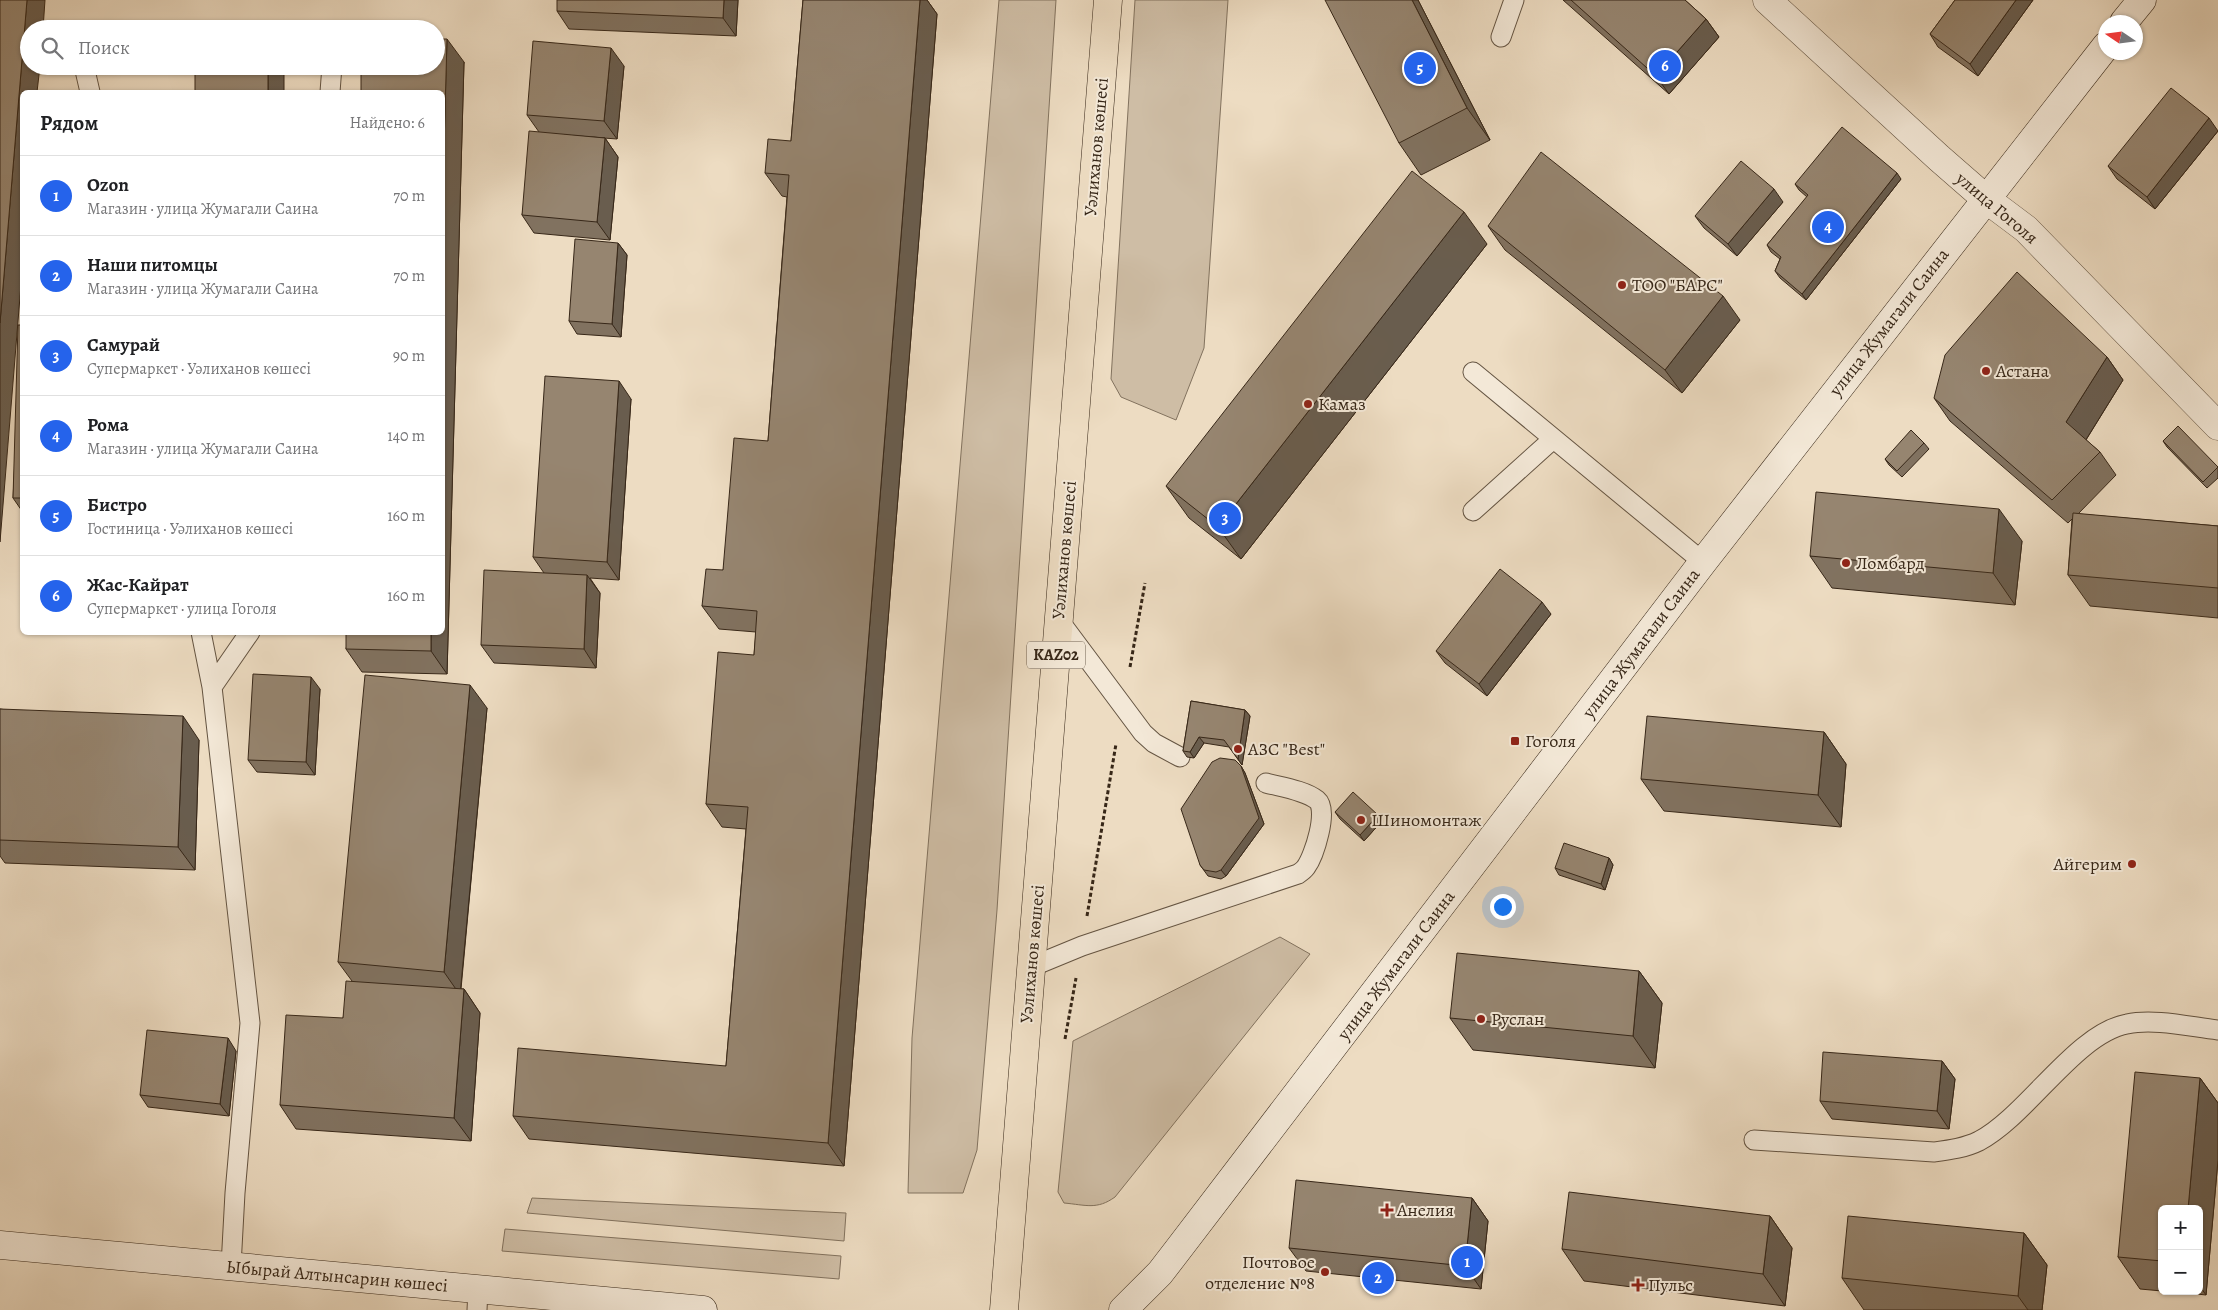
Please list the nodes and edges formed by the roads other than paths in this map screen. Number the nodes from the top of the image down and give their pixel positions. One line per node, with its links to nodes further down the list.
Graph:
1 (1108, 0): 18 (highway, Уәлиханов көшесі / KАZ02)
2 (1514, 0): 6 (lane)
3 (1767, 0): 12 (street, улица Гоголя)
4 (2142, 0): 5 (street)
5 (2130, 15)
6 (1501, 37)
7 (2098, 56): 12 (street, улица Жумагали Саина)
8 (86, 75): 10 (lane)
9 (331, 75): 11 (lane)
10 (90, 90)
11 (330, 90)
12 (1986, 199): 14 (street, улица Гоголя); 17 (street, улица Жумагали Саина)
13 (1474, 372): 15 (lane)
14 (2218, 426)
15 (1553, 439): 16 (lane); 17 (lane)
16 (1473, 511)
17 (1703, 562): 32 (street, улица Жумагали Саина)
18 (1058, 619): 22 (lane); 24 (highway, Уәлиханов көшесі / KАZ02)
19 (202, 635): 21 (lane)
20 (248, 635): 21 (lane)
21 (212, 687): 28 (lane)
22 (1180, 757)
23 (1266, 783): 24 (lane)
24 (1031, 967): 31 (highway, Уәлиханов көшесі / KАZ02)
25 (2218, 1030): 26 (lane)
26 (1754, 1140)
27 (0, 1245): 28 (street, Ыбырай Алтынсарин көшесі)
28 (231, 1266): 29 (street, Ыбырай Алтынсарин көшесі)
29 (477, 1300): 30 (street, Ыбырай Алтынсарин көшесі)
30 (703, 1310)
31 (1004, 1310)
32 (1123, 1310)

